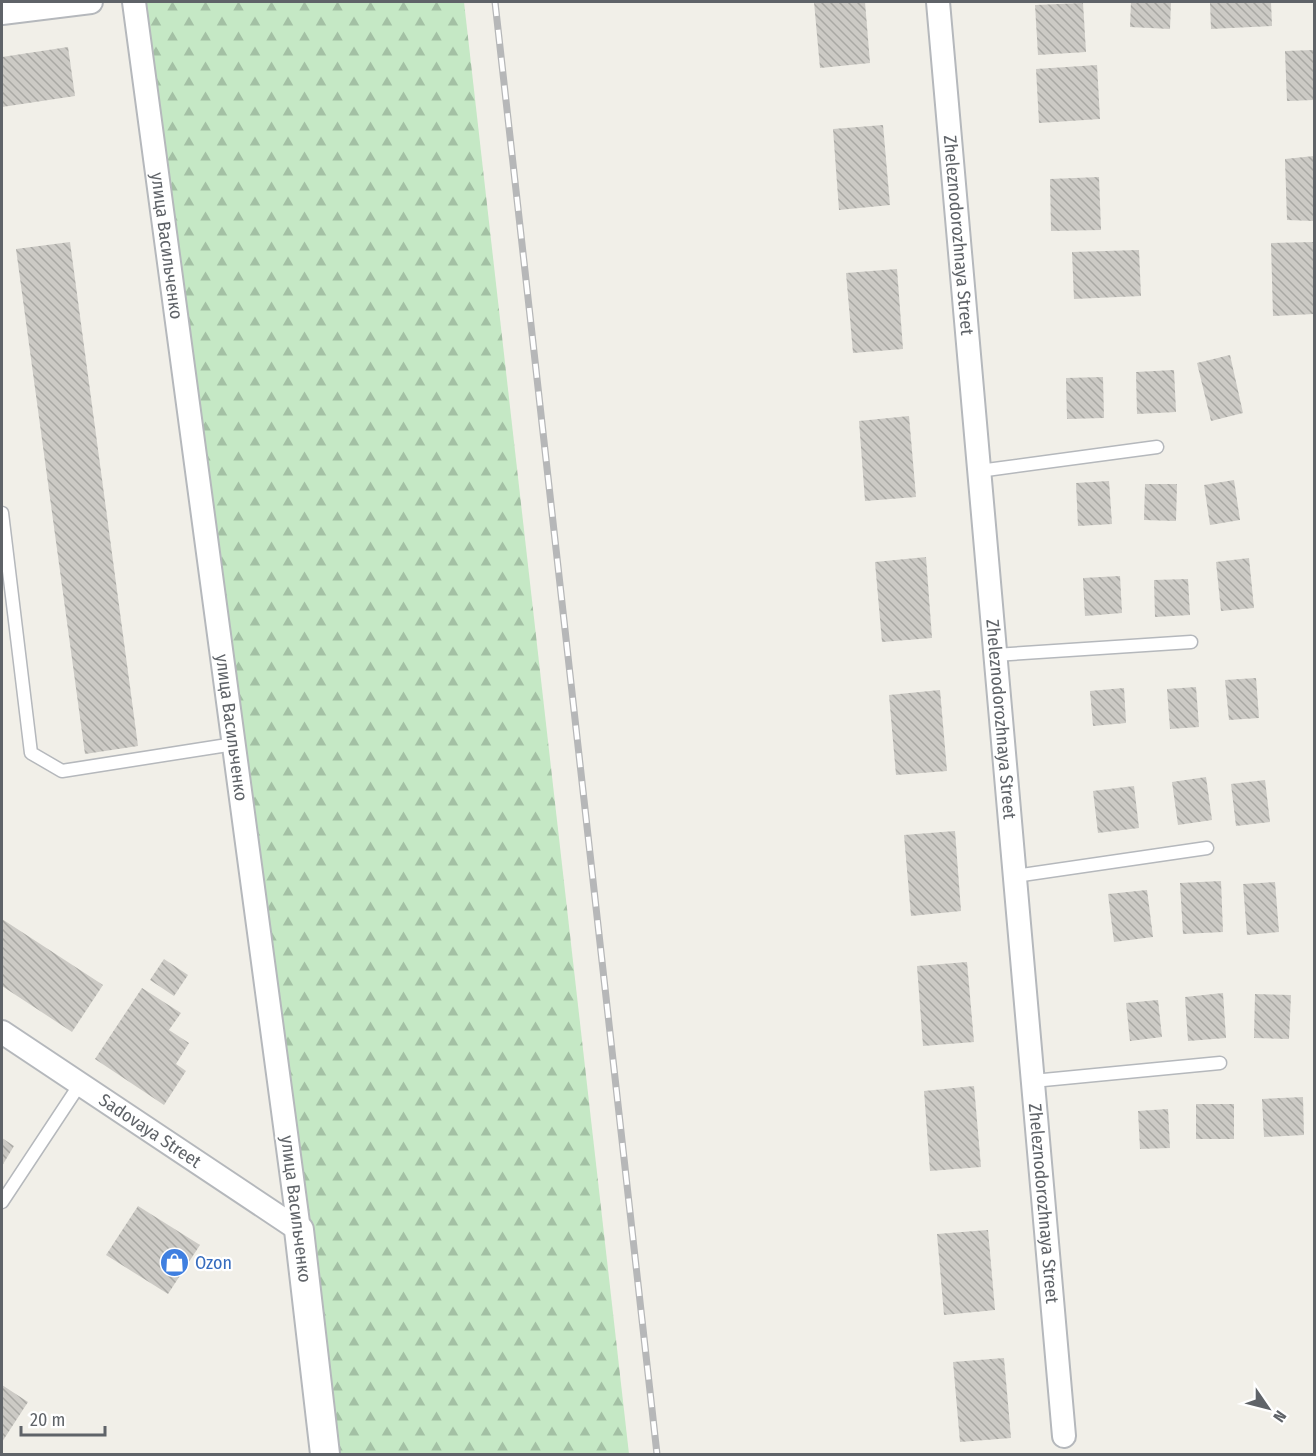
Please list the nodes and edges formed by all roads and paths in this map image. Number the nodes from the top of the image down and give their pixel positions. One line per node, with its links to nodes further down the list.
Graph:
1 (91, 2): 4 (street)
2 (134, 2): 10 (street, улица Васильченко)
3 (938, 2): 6 (street, Zheleznodorozhnaya Street)
4 (2, 13)
5 (1157, 447): 6 (lane)
6 (979, 471): 9 (street, Zheleznodorozhnaya Street)
7 (2, 513): 10 (lane)
8 (1191, 642): 9 (lane)
9 (995, 655): 12 (street, Zheleznodorozhnaya Street)
10 (234, 744): 18 (street, улица Васильченко)
11 (1207, 848): 12 (lane)
12 (1015, 876): 15 (street, Zheleznodorozhnaya Street)
13 (2, 1032): 16 (street, Sadovaya Street)
14 (1220, 1063): 15 (lane)
15 (1033, 1081): 19 (street, Zheleznodorozhnaya Street)
16 (80, 1084): 17 (lane); 18 (street, Sadovaya Street)
17 (2, 1202)
18 (299, 1230): 20 (street, улица Васильченко)
19 (1064, 1436)
20 (325, 1455)

